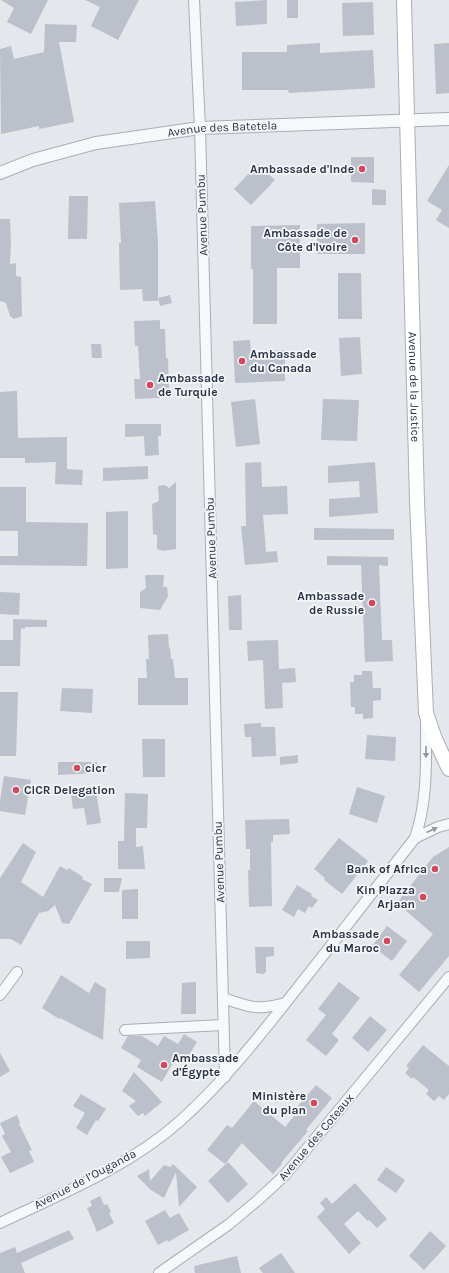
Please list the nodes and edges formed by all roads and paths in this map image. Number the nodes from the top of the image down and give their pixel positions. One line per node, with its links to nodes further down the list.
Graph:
1 (194, 0): 5 (street, Avenue Pumbu)
2 (404, 0): 4 (main road, Avenue de la Justice)
3 (449, 119): 4 (street, Avenue des Batetela)
4 (408, 120): 5 (street, Avenue des Batetela); 7 (main road, Avenue de la Justice)
5 (200, 128): 6 (street, Avenue des Batetela); 14 (street, Avenue Pumbu)
6 (0, 173)
7 (426, 713): 8 (main road, Avenue de la Justice); 10 (street, Avenue de l’Ouganda, one-way to 10)
8 (449, 769)
9 (449, 824): 10 (street, Avenue de l’Ouganda, one-way to 9)
10 (415, 838): 15 (street, Avenue de l’Ouganda)
11 (17, 972): 13 (street)
12 (449, 977): 20 (street, Avenue des Coteaux)
13 (0, 995)
14 (223, 998): 15 (street); 16 (street, Avenue Pumbu)
15 (286, 1003): 18 (street, Avenue de l’Ouganda)
16 (222, 1025): 17 (street); 18 (street, Avenue Pumbu)
17 (125, 1030)
18 (225, 1077): 19 (street, Avenue de l’Ouganda)
19 (0, 1223)
20 (159, 1273)

